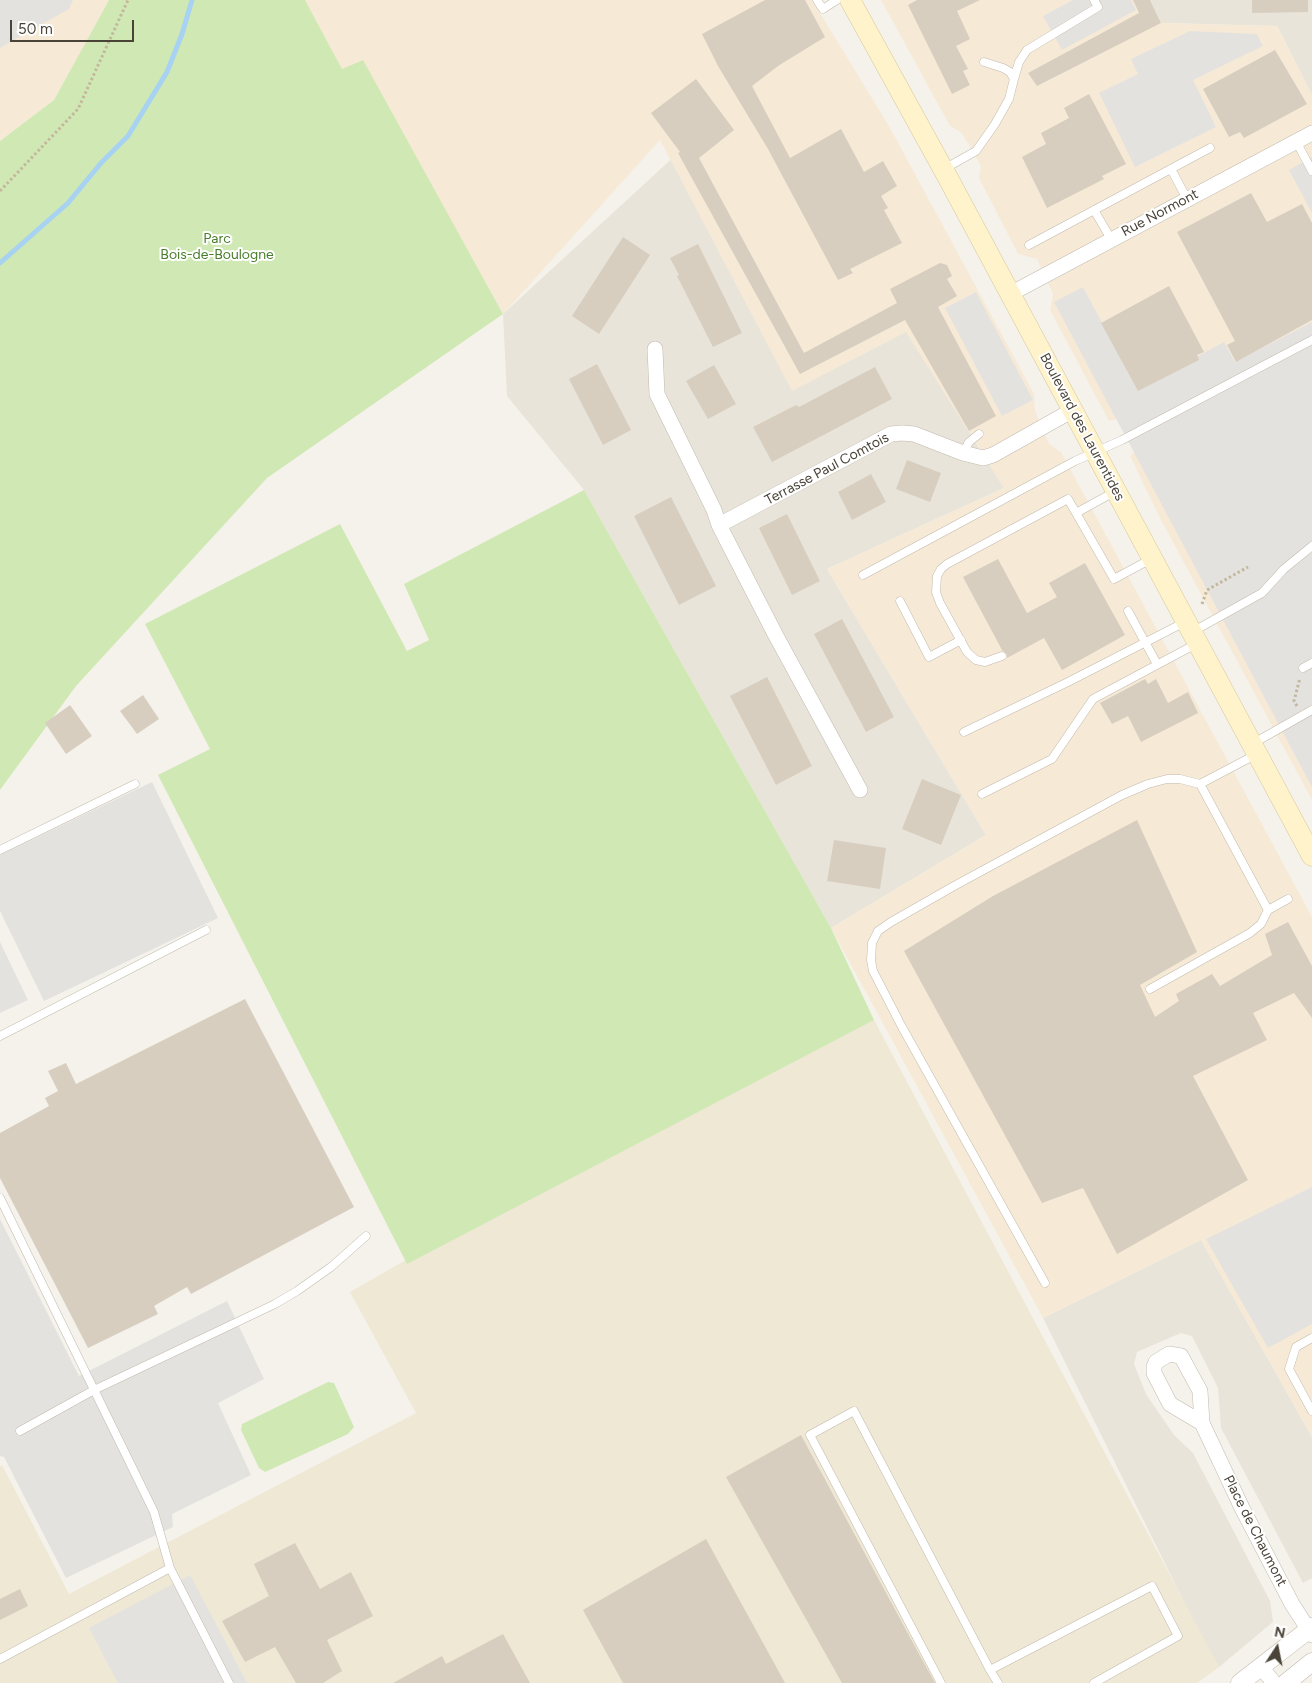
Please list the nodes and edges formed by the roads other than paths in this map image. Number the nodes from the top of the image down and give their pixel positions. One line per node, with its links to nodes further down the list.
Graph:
1 (817, 0): 2 (lane)
2 (837, 0)
3 (850, 0): 10 (main road, Boulevard des Laurentides)
4 (1094, 0): 6 (lane)
5 (984, 62): 6 (lane)
6 (1014, 78): 10 (lane)
7 (1312, 133): 8 (street, Rue Normont)
8 (1296, 141): 12 (lane); 13 (street, Rue Normont)
9 (1210, 148): 11 (lane)
10 (944, 169): 17 (main road, Boulevard des Laurentides)
11 (1171, 169): 13 (lane); 14 (lane)
12 (1312, 171)
13 (1187, 199): 15 (street, Rue Normont)
14 (1094, 210): 15 (lane); 16 (lane)
15 (1111, 239): 17 (street, Rue Normont)
16 (1029, 245)
17 (1010, 294): 20 (main road, Boulevard des Laurentides)
18 (1312, 340): 22 (lane)
19 (655, 349): 26 (street)
20 (1073, 410): 22 (main road, Boulevard des Laurentides); 23 (street, Terrasse Paul Comtois)
21 (979, 434): 23 (lane)
22 (1095, 452): 24 (main road, Boulevard des Laurentides); 29 (lane)
23 (963, 453): 26 (street, Terrasse Paul Comtois)
24 (1116, 491): 25 (lane); 28 (main road, Boulevard des Laurentides)
25 (1076, 513): 28 (lane); 33 (lane)
26 (719, 525): 45 (street)
27 (1312, 546): 32 (lane)
28 (1152, 558): 32 (main road, Boulevard des Laurentides)
29 (863, 575)
30 (900, 600): 33 (lane)
31 (1128, 611): 34 (lane)
32 (1192, 632): 34 (lane); 37 (lane); 42 (main road, Boulevard des Laurentides)
33 (961, 640): 35 (lane)
34 (1145, 642): 37 (lane); 41 (lane)
35 (1002, 656)
36 (1312, 663): 38 (lane)
37 (1157, 664): 46 (lane)
38 (1303, 668)
39 (1310, 711): 40 (lane); 42 (lane)
40 (1312, 720)
41 (964, 732)
42 (1255, 749): 44 (lane); 48 (main road, Boulevard des Laurentides)
43 (135, 784): 47 (lane)
44 (1200, 784): 50 (lane); 56 (lane)
45 (860, 790)
46 (982, 794)
47 (0, 850)
48 (1312, 856)
49 (1288, 899): 50 (lane)
50 (1268, 910): 52 (lane)
51 (206, 930): 53 (lane)
52 (1150, 988)
53 (0, 1036)
54 (0, 1198): 58 (lane)
55 (366, 1236): 58 (lane)
56 (1045, 1283)
57 (1312, 1338): 59 (lane)
58 (94, 1390): 61 (lane); 62 (lane)
59 (1312, 1411)
60 (1202, 1423): 63 (street, Place de Chaumont)
61 (20, 1431)
62 (170, 1568): 64 (lane); 68 (lane)
63 (1311, 1630): 66 (street)
64 (0, 1659)
65 (1312, 1662): 74 (street)
66 (1261, 1667): 72 (street); 73 (street)
67 (990, 1670): 69 (lane); 70 (lane); 71 (lane)
68 (229, 1683)
69 (941, 1683)
70 (998, 1683)
71 (1094, 1683)
72 (1240, 1683)
73 (1274, 1683)
74 (1286, 1683)

